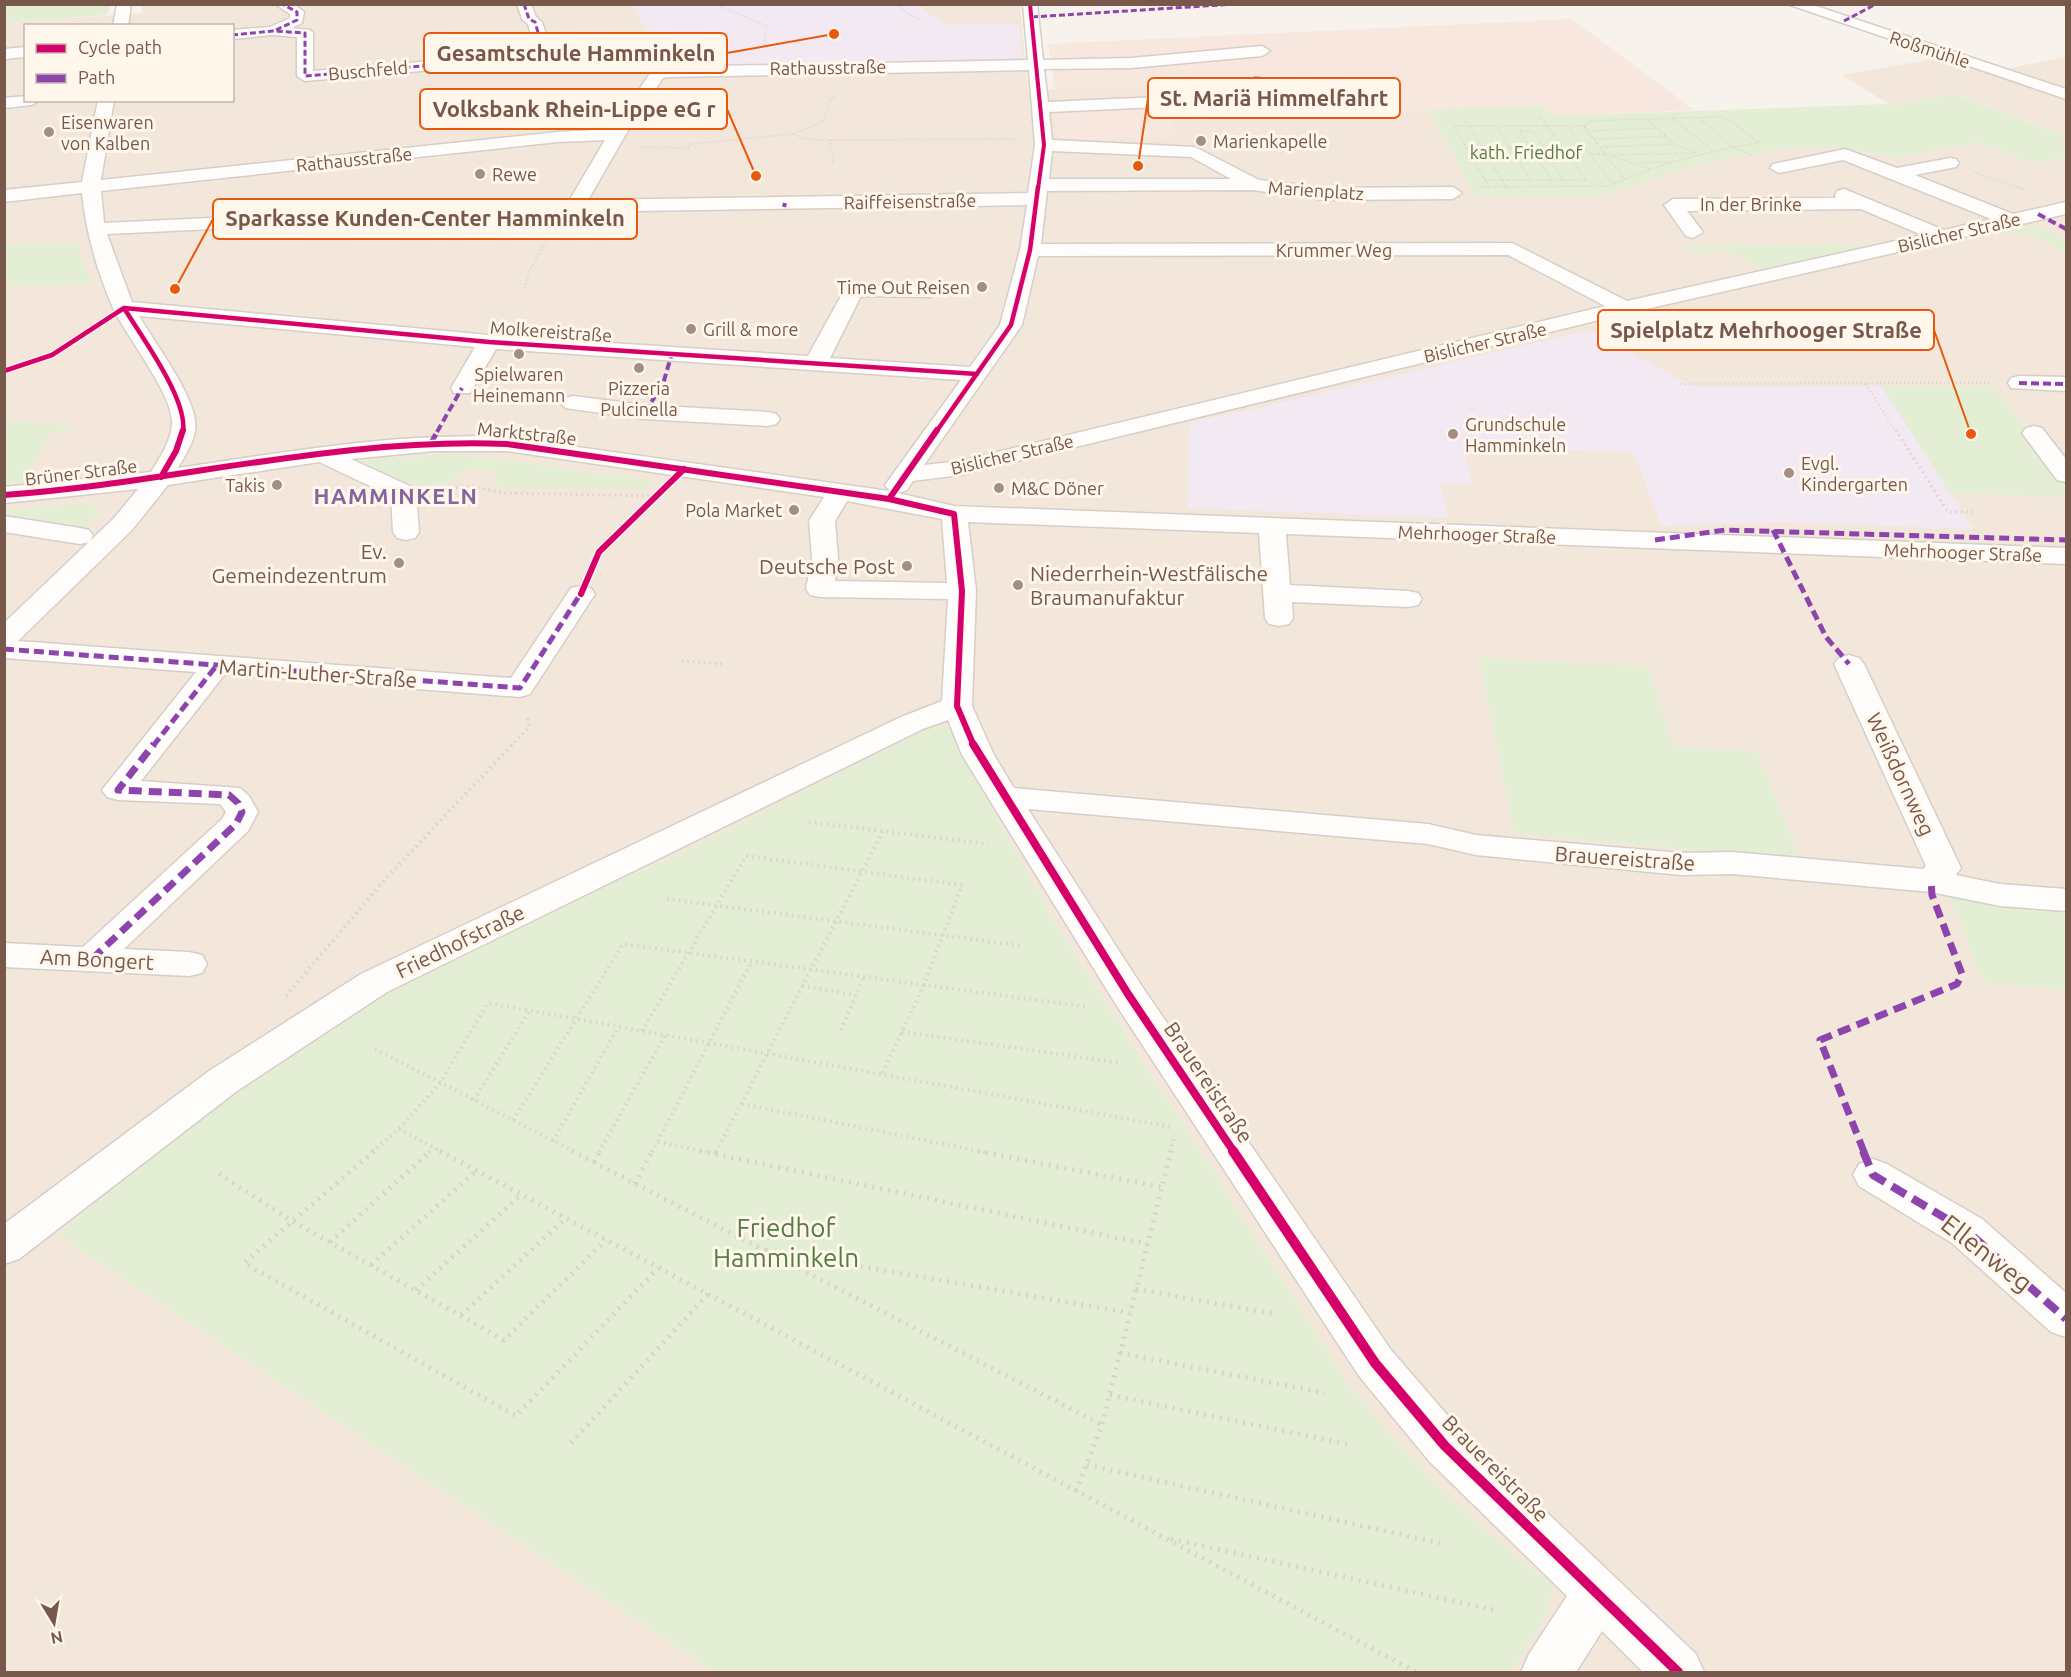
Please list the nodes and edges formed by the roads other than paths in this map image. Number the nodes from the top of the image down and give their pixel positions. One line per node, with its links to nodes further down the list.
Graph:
1 (124, 4): 6 (street)
2 (282, 4): 7 (street)
3 (524, 4): 12 (street)
4 (1030, 4): 14 (street)
5 (1794, 4): 15 (street, Roßmühle)
6 (120, 24)
7 (273, 31): 8 (street, Buschfeld); 12 (street, Buschfeld)
8 (234, 35)
9 (1262, 51): 14 (street, Rathausstraße)
10 (24, 52): 11 (street)
11 (4, 54)
12 (545, 56): 13 (street, Buschfeld)
13 (629, 63)
14 (1035, 63): 17 (street); 21 (street, Rathausstraße)
15 (2067, 94)
16 (1156, 95): 17 (street)
17 (1039, 99): 22 (street)
18 (24, 101): 20 (street)
19 (106, 102): 25 (street)
20 (4, 103)
21 (613, 140): 25 (street, Rathausstraße); 32 (street, Rathausstraße)
22 (1044, 142): 26 (street, Marienplatz); 27 (street)
23 (1950, 163): 24 (street)
24 (1895, 174): 30 (street, In der Brinke); 34 (street)
25 (91, 185): 29 (street, Rathausstraße); 35 (street)
26 (1254, 185): 27 (street, Raiffeisenstraße); 28 (street, Marienplatz)
27 (1037, 192): 32 (street, Raiffeisenstraße); 39 (street)
28 (1453, 193)
29 (4, 196)
30 (1863, 203): 37 (street, In der Brinke); 38 (street, In der Brinke)
31 (2036, 203): 33 (street, Bislicher Straße); 34 (street, Bislicher Straße); 36 (street)
32 (569, 207): 35 (street, Raiffeisenstraße)
33 (2067, 208)
34 (2010, 220): 38 (street, Bislicher Straße)
35 (95, 229): 41 (street)
36 (2067, 229)
37 (1693, 232)
38 (1940, 235): 42 (street, Bislicher Straße)
39 (1030, 250): 42 (street, Krummer Weg); 45 (street)
40 (923, 293): 44 (street)
41 (124, 308): 43 (street, Molkereistraße); 57 (street)
42 (1624, 308): 55 (street, Bislicher Straße)
43 (489, 342): 44 (street, Molkereistraße); 48 (street)
44 (816, 363): 45 (street, Molkereistraße)
45 (977, 374): 55 (street)
46 (2019, 383): 47 (street)
47 (2067, 384)
48 (462, 388)
49 (573, 403): 50 (street)
50 (645, 412): 51 (street); 54 (street)
51 (768, 419)
52 (2034, 433): 56 (street)
53 (323, 455): 54 (street, Marktstraße); 57 (street, Marktstraße); 64 (street)
54 (604, 458): 58 (street, Marktstraße)
55 (904, 474): 60 (street)
56 (2067, 475)
57 (161, 477): 59 (street, Brüner Straße); 70 (street)
58 (840, 492): 60 (street, Marktstraße); 67 (street)
59 (4, 495)
60 (889, 499): 61 (street, Mehrhooger Straße)
61 (954, 514): 63 (street, Mehrhooger Straße); 67 (street, Brauereistraße)
62 (4, 524): 65 (street)
63 (1272, 526): 66 (street, Mehrhooger Straße); 69 (street)
64 (406, 532)
65 (80, 536)
66 (2067, 556)
67 (963, 591): 74 (street, Brauereistraße)
68 (581, 594): 73 (street, Martin-Luther-Straße)
69 (1408, 599)
70 (4, 639)
71 (4, 649): 73 (street, Martin-Luther-Straße)
72 (1849, 664): 76 (street, Weißdornweg)
73 (217, 665): 79 (street)
74 (957, 706): 75 (street, Brauereistraße); 82 (street, Friedhofstraße)
75 (1004, 797): 76 (street, Brauereistraße); 84 (street, Brauereistraße)
76 (1931, 881): 77 (street, Brauereistraße)
77 (2067, 900)
78 (4, 955): 79 (street, Am Bongert)
79 (92, 959): 80 (street, Am Bongert)
80 (189, 964)
81 (1873, 1175): 83 (street, Ellenweg)
82 (4, 1247)
83 (2067, 1319)
84 (1598, 1592): 85 (street); 86 (street, Brauereistraße)
85 (1547, 1672)
86 (1678, 1672)

